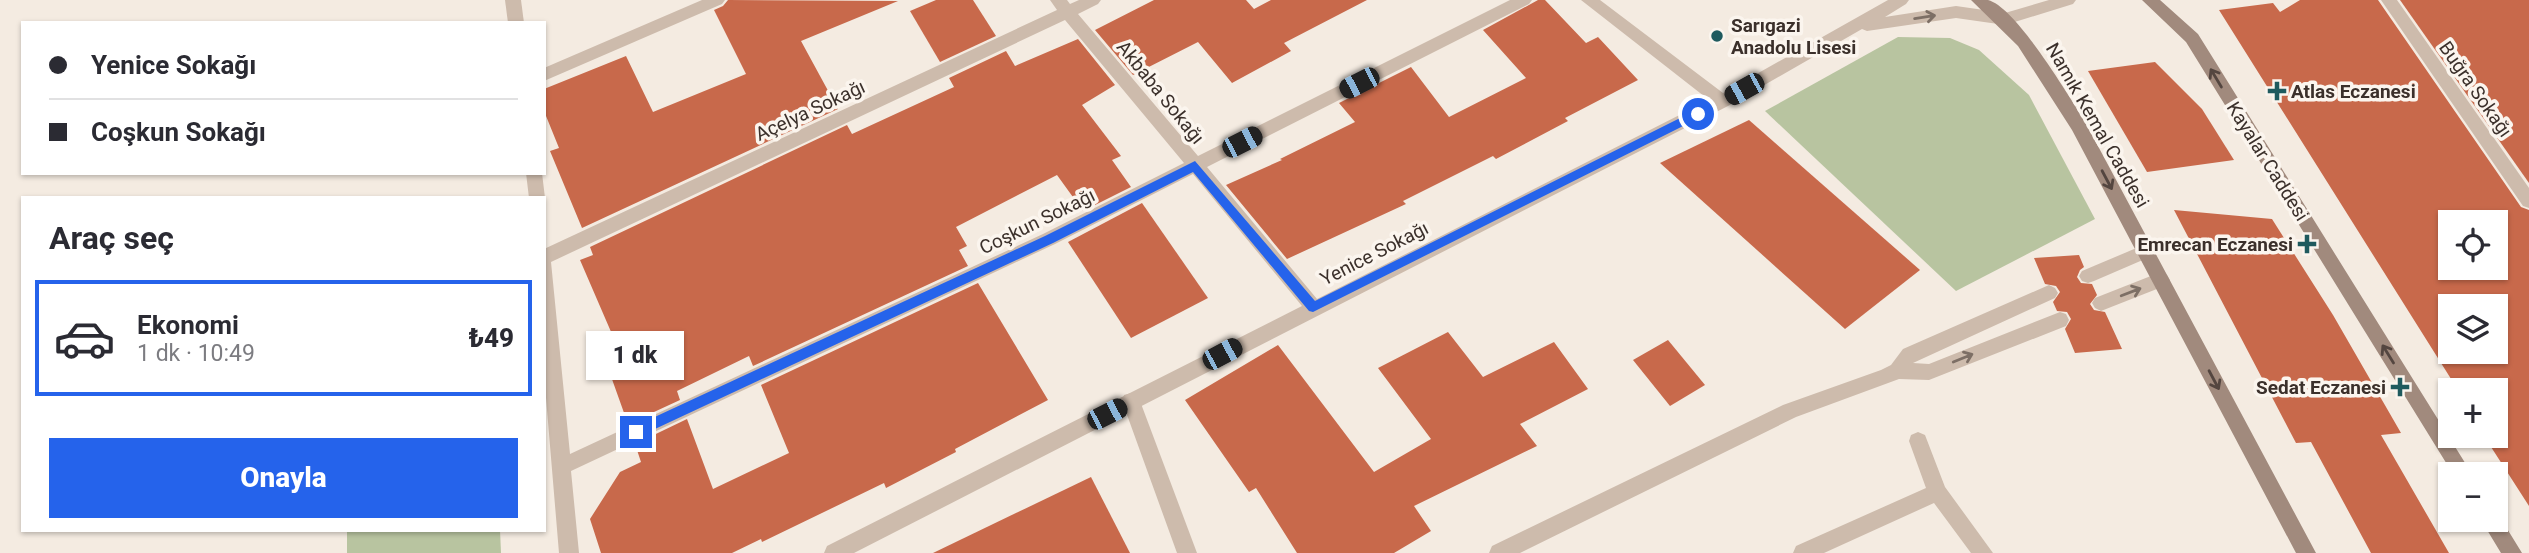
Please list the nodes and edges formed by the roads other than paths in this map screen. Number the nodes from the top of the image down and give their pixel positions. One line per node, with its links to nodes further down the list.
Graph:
1 (513, 0): 13 (street)
2 (717, 0): 15 (street)
3 (1093, 0): 11 (street, Açelya Sokağı)
4 (1524, 0): 17 (street, Coşkun Sokağı)
5 (1588, 0): 16 (street)
6 (1901, 0): 14 (street, Yenice Sokağı)
7 (1979, 0): 12 (main road, Namık Kemal Caddesi)
8 (2068, 0): 12 (street)
9 (2150, 0): 33 (main road, Kayalar Caddesi, one-way to 9)
10 (2389, 0): 20 (street, Buğra Sokağı)
11 (1063, 6): 17 (street, Akbaba Sokağı); 22 (street, Açelya Sokağı)
12 (2005, 19): 14 (street, one-way to 12); 21 (main road, Namık Kemal Caddesi, one-way to 21)
13 (516, 21)
14 (1857, 27): 16 (street, Yenice Sokağı)
15 (546, 74)
16 (1722, 102): 28 (street, Yenice Sokağı)
17 (1195, 166): 28 (street, Akbaba Sokağı); 34 (street, Coşkun Sokağı)
18 (534, 175): 19 (street)
19 (537, 196)
20 (2529, 201)
21 (2146, 250): 23 (street); 24 (main road, Namık Kemal Caddesi)
22 (546, 256)
23 (2088, 276)
24 (2161, 280): 27 (street, one-way to 24); 43 (main road, Namık Kemal Caddesi, one-way to 43)
25 (546, 287): 34 (street)
26 (2049, 293): 30 (street)
27 (2101, 303)
28 (1313, 307): 31 (street, Yenice Sokağı)
29 (2060, 320): 30 (street, one-way to 29)
30 (1897, 371): 40 (street)
31 (1131, 401): 38 (street, Yenice Sokağı); 39 (street)
32 (1918, 441): 35 (street)
33 (2456, 462)
34 (563, 466): 37 (street)
35 (1937, 492): 41 (street); 42 (street)
36 (2499, 532): 44 (main road)
37 (569, 553)
38 (834, 553)
39 (1187, 553)
40 (1499, 553)
41 (1803, 553)
42 (1983, 553)
43 (2306, 553)
44 (2512, 553)

